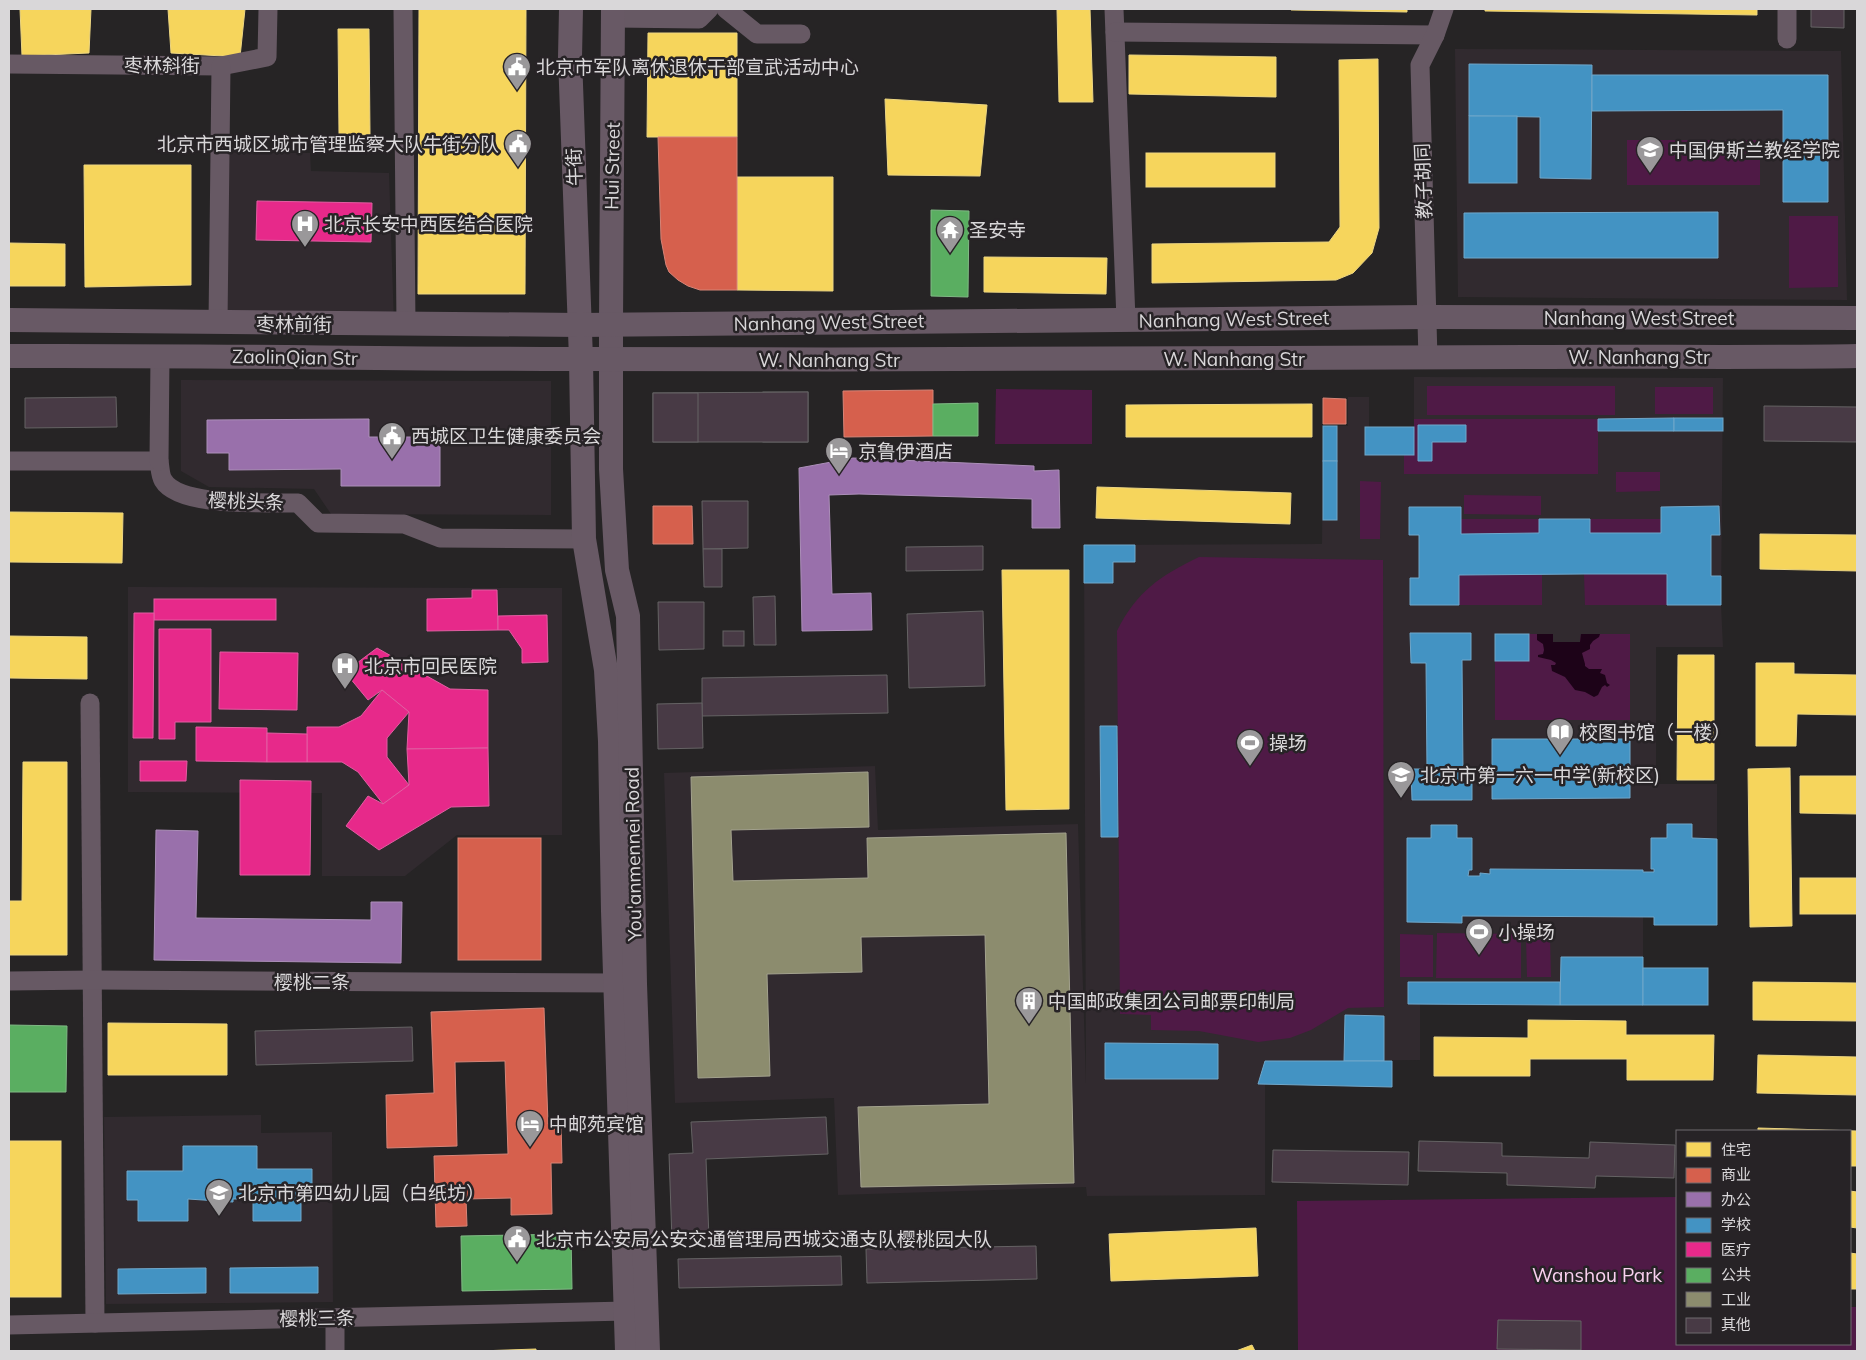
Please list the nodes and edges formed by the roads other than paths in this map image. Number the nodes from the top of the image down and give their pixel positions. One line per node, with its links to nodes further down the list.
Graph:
1 (268, 9): 15 (street, 枣林斜街)
2 (403, 9): 21 (street)
3 (571, 9): 23 (main road, 牛街)
4 (709, 9): 9 (street)
5 (726, 9): 11 (street)
6 (1114, 9): 10 (street)
7 (1444, 9): 12 (street, 教子胡同)
8 (1787, 9): 13 (street)
9 (614, 13): 22 (main road, Hui Street)
10 (1115, 32): 12 (street); 19 (street)
11 (801, 34)
12 (1435, 34): 16 (street, 教子胡同)
13 (1787, 40)
14 (9, 64): 15 (street, 枣林斜街)
15 (221, 66): 20 (street)
16 (1428, 317): 17 (main road, Nanhang West Street); 19 (main road, Nanhang West Street); 29 (street, 教子胡同)
17 (1857, 318)
18 (9, 320): 20 (main road, 枣林前街)
19 (1126, 320): 22 (main road, Nanhang West Street)
20 (218, 323): 21 (main road, 枣林前街)
21 (406, 324): 23 (main road, 枣林前街)
22 (611, 324): 23 (main road, Nanhang West Street); 28 (main road, Hui Street)
23 (580, 325): 27 (main road, 牛街)
24 (160, 355): 25 (main road, ZaolinQian Str); 27 (main road, ZaolinQian Str); 31 (street)
25 (9, 356)
26 (1857, 356): 29 (main road, W. Nanhang Str)
27 (581, 359): 28 (main road, ZaolinQian Str); 32 (main road, You'anmennei Road)
28 (611, 359): 29 (main road, W. Nanhang Str); 36 (main road, You'anmennei Road)
29 (1428, 359)
30 (9, 461): 31 (street)
31 (159, 461): 32 (street, 樱桃头条)
32 (584, 540): 36 (main road, You'anmennei Road)
33 (90, 703): 34 (street)
34 (94, 980): 35 (street, 樱桃二条); 36 (street, 樱桃二条); 39 (street)
35 (9, 981)
36 (625, 984): 37 (main road, You'anmennei Road)
37 (636, 1311): 38 (street, 樱桃三条); 42 (main road, You'anmennei Road); 43 (main road, You'anmennei Road)
38 (335, 1318): 39 (street, 樱桃三条); 41 (street)
39 (95, 1323): 40 (street, 樱桃三条)
40 (9, 1325)
41 (335, 1351)
42 (627, 1351)
43 (648, 1351)

